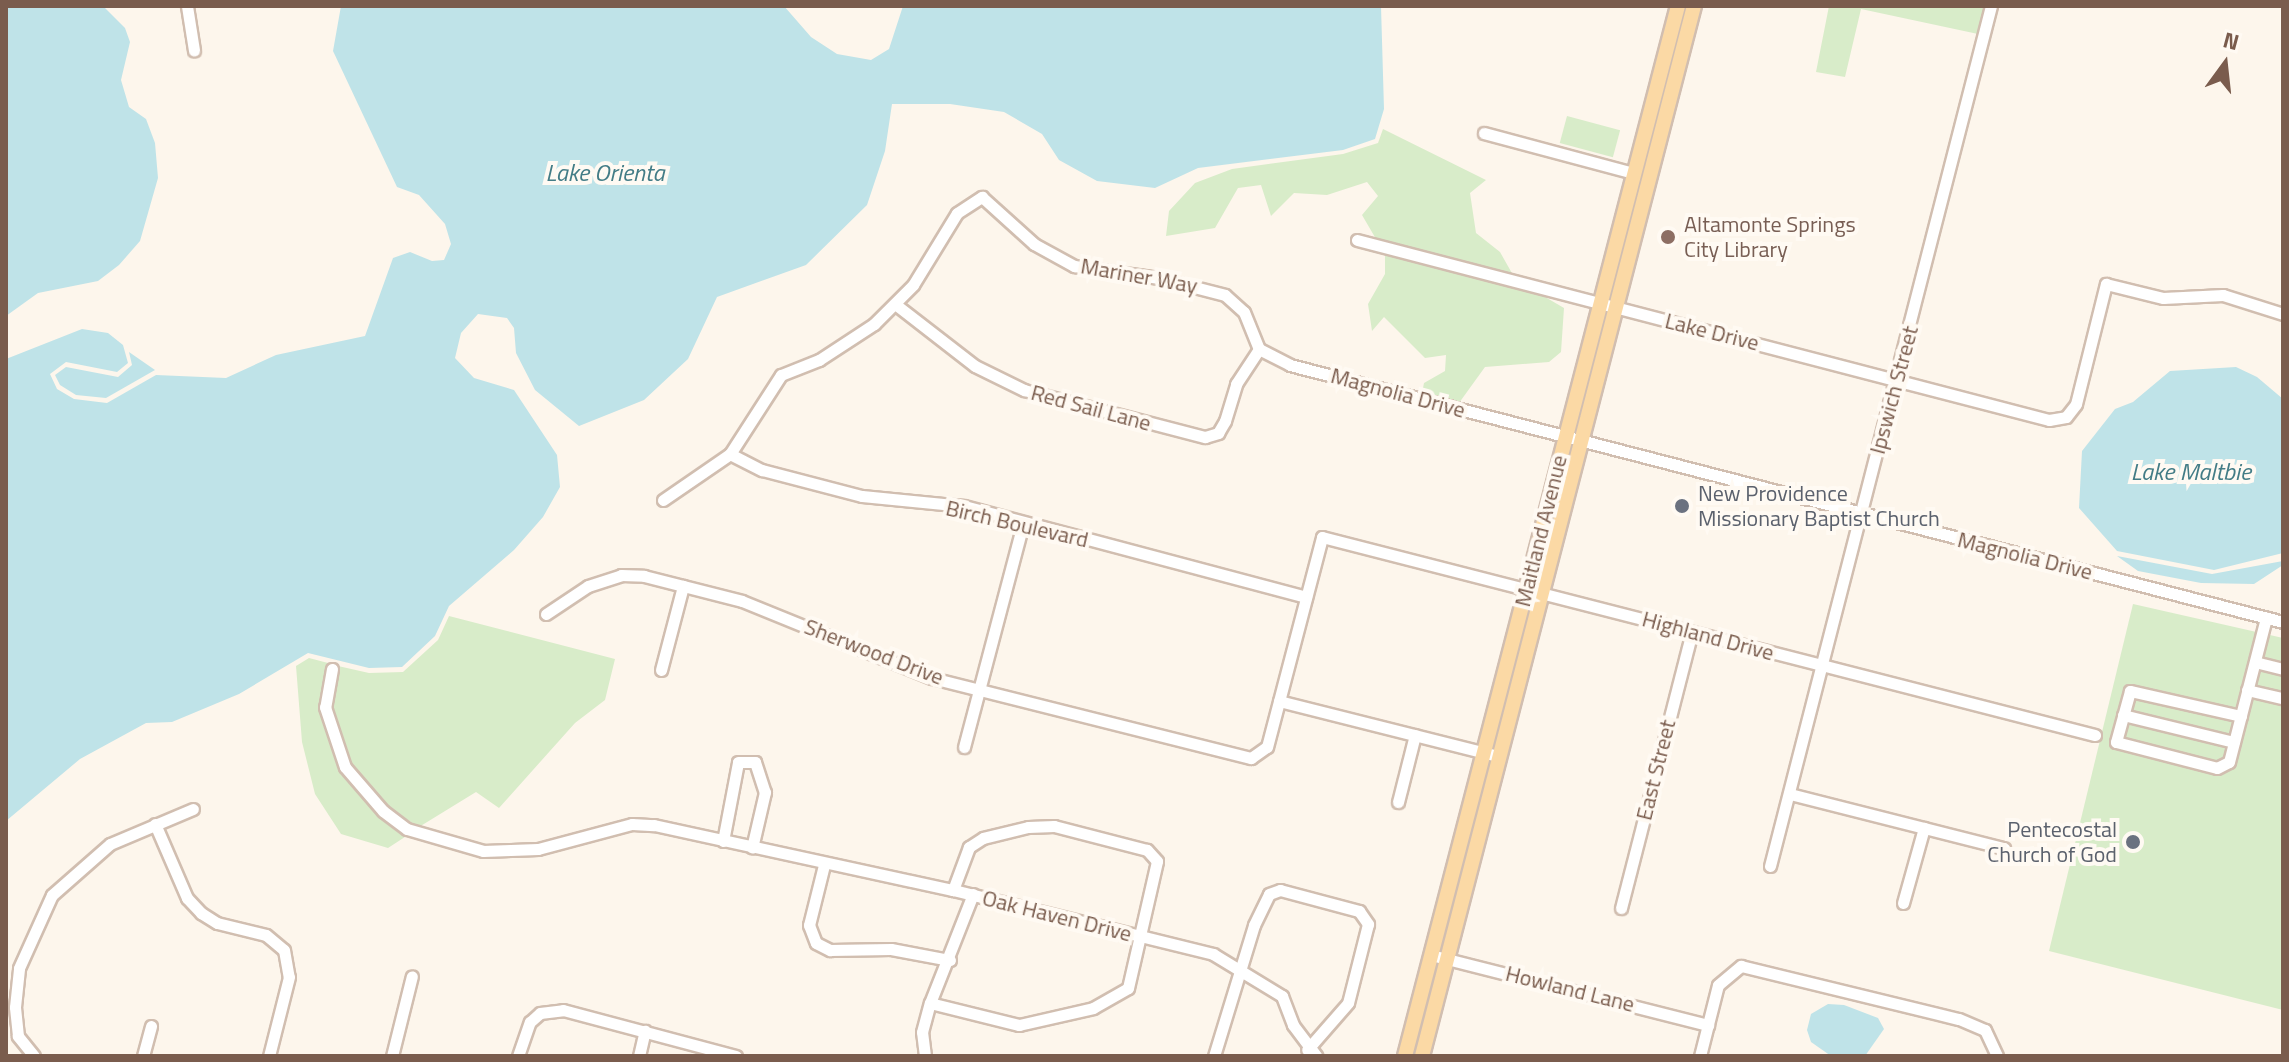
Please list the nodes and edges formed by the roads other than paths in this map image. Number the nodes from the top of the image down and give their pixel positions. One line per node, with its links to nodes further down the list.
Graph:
1 (187, 6): 5 (street)
2 (1678, 6): 6 (main road, Maitland Avenue)
3 (1694, 6): 7 (main road, Maitland Avenue)
4 (1991, 6): 16 (street, Ipswich Street)
5 (194, 50)
6 (1648, 118): 7 (street); 9 (main road, Maitland Avenue)
7 (1663, 122): 13 (main road, Maitland Avenue)
8 (1484, 133): 9 (street)
9 (1633, 173): 11 (main road, Maitland Avenue)
10 (1357, 240): 11 (street, Lake Drive)
11 (1599, 303): 13 (street, Lake Drive); 17 (main road, Maitland Avenue)
12 (895, 304): 15 (street, Red Sail Lane); 15 (street, Mariner Way); 19 (street, Mariner Way)
13 (1615, 307): 16 (street, Lake Drive); 18 (main road, Maitland Avenue)
14 (2283, 314): 16 (street, Lake Drive)
15 (1259, 349): 17 (street, Magnolia Drive)
16 (1897, 379): 21 (street, Ipswich Street)
17 (1565, 437): 18 (street, Magnolia Drive); 24 (main road, Maitland Avenue)
18 (1581, 441): 21 (street, Magnolia Drive); 25 (main road, Maitland Avenue)
19 (730, 454): 20 (street, Mariner Way); 22 (street, Birch Boulevard)
20 (663, 500)
21 (1861, 514): 28 (street, Magnolia Drive); 32 (street, Ipswich Street)
22 (1023, 524): 26 (street, Birch Boulevard); 36 (street)
23 (683, 586): 27 (street, Sherwood Drive); 35 (street); 36 (street, Sherwood Drive)
24 (1526, 589): 25 (street, Highland Drive); 26 (street, Highland Drive); 46 (main road, Maitland Avenue)
25 (1541, 593): 30 (street, Highland Drive); 47 (main road, Maitland Avenue)
26 (1306, 597): 39 (street)
27 (546, 614)
28 (2266, 618): 29 (street, Magnolia Drive); 31 (street)
29 (2283, 622)
30 (1692, 632): 32 (street, Highland Drive); 63 (street, East Street)
31 (2255, 662): 34 (street); 37 (street)
32 (1823, 666): 43 (street, Highland Drive); 48 (street, Ipswich Street)
33 (332, 669): 53 (street, Oak Haven Drive)
34 (2283, 669)
35 (661, 670)
36 (979, 689): 39 (street, Sherwood Drive); 45 (street)
37 (2247, 690): 38 (street); 41 (street)
38 (2283, 698)
39 (1279, 701): 42 (street)
40 (2123, 715): 41 (street); 44 (street); 44 (street)
41 (2241, 716): 44 (street)
42 (1415, 735): 46 (street); 49 (street)
43 (2095, 735)
44 (2234, 742)
45 (964, 747)
46 (1483, 752): 47 (street); 58 (main road, Maitland Avenue)
47 (1498, 756): 59 (main road, Maitland Avenue)
48 (1790, 794): 52 (street); 57 (street, Ipswich Street)
49 (1398, 802)
50 (193, 809): 51 (street)
51 (155, 824): 75 (street); 77 (street)
52 (1924, 828): 55 (street); 62 (street)
53 (723, 841): 54 (street, Oak Haven Drive); 54 (street)
54 (752, 848): 56 (street, Oak Haven Drive)
55 (2004, 848)
56 (824, 865): 60 (street, Oak Haven Drive); 67 (street)
57 (1770, 866)
58 (1449, 884): 59 (street); 65 (main road, Maitland Avenue)
59 (1465, 888): 66 (main road, Maitland Avenue)
60 (953, 890): 61 (street, Oak Haven Drive); 64 (street)
61 (973, 894): 64 (street, Oak Haven Drive); 67 (street)
62 (1903, 903)
63 (1621, 908)
64 (1138, 936): 68 (street, Oak Haven Drive); 70 (street)
65 (1431, 955): 66 (street, Howland Lane); 84 (main road, Maitland Avenue)
66 (1447, 959): 71 (street, Howland Lane); 85 (main road, Maitland Avenue)
67 (950, 960): 70 (street)
68 (1239, 966): 74 (street, Oak Haven Drive); 74 (street); 83 (street)
69 (412, 976): 78 (street)
70 (930, 1003): 82 (street)
71 (1708, 1025): 86 (street); 87 (street)
72 (151, 1026): 76 (street)
73 (645, 1031): 79 (street); 80 (street); 81 (street)
74 (1312, 1053)
75 (34, 1056)
76 (143, 1056)
77 (269, 1056)
78 (392, 1056)
79 (518, 1056)
80 (639, 1056)
81 (736, 1056)
82 (925, 1056)
83 (1214, 1056)
84 (1405, 1056)
85 (1422, 1056)
86 (1700, 1056)
87 (1997, 1056)

